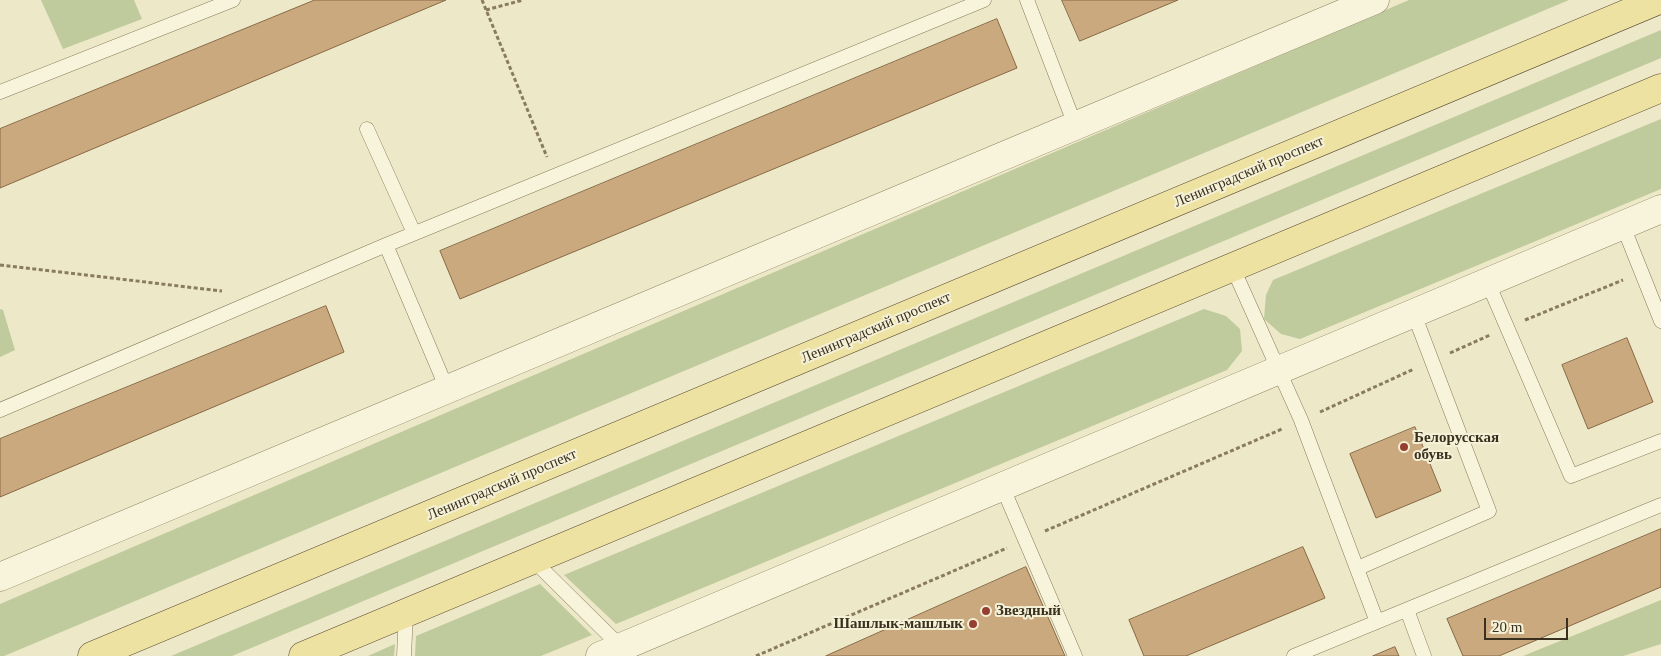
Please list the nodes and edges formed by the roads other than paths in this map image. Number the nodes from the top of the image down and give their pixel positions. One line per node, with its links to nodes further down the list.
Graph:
1 (233, 0): 7 (lane)
2 (984, 0): 12 (lane)
3 (1027, 0): 8 (lane)
4 (1375, 0): 8 (street)
5 (1659, 0): 31 (main road, Ленинградский проспект)
6 (1661, 88): 14 (main road)
7 (0, 92)
8 (1075, 125): 19 (street)
9 (367, 129): 12 (lane)
10 (1661, 209): 11 (street)
11 (1623, 226): 15 (street); 17 (lane)
12 (414, 233): 13 (lane)
13 (386, 245): 19 (lane); 20 (lane)
14 (1232, 266): 18 (lane); 24 (main road)
15 (1488, 283): 16 (street); 21 (lane)
16 (1414, 314): 18 (street); 25 (lane)
17 (1661, 321)
18 (1280, 370): 22 (street); 25 (lane)
19 (447, 388): 26 (street)
20 (0, 410)
21 (1661, 441)
22 (1002, 486): 30 (street); 34 (lane)
23 (1661, 505): 27 (lane)
24 (532, 559): 28 (main road); 30 (lane)
25 (1358, 568): 29 (lane)
26 (0, 577)
27 (1407, 610): 29 (lane); 36 (lane)
28 (406, 613): 32 (main road); 33 (lane)
29 (1378, 622): 35 (lane)
30 (611, 652)
31 (92, 656)
32 (303, 656)
33 (404, 656)
34 (1075, 656)
35 (1294, 656)
36 (1424, 656)

